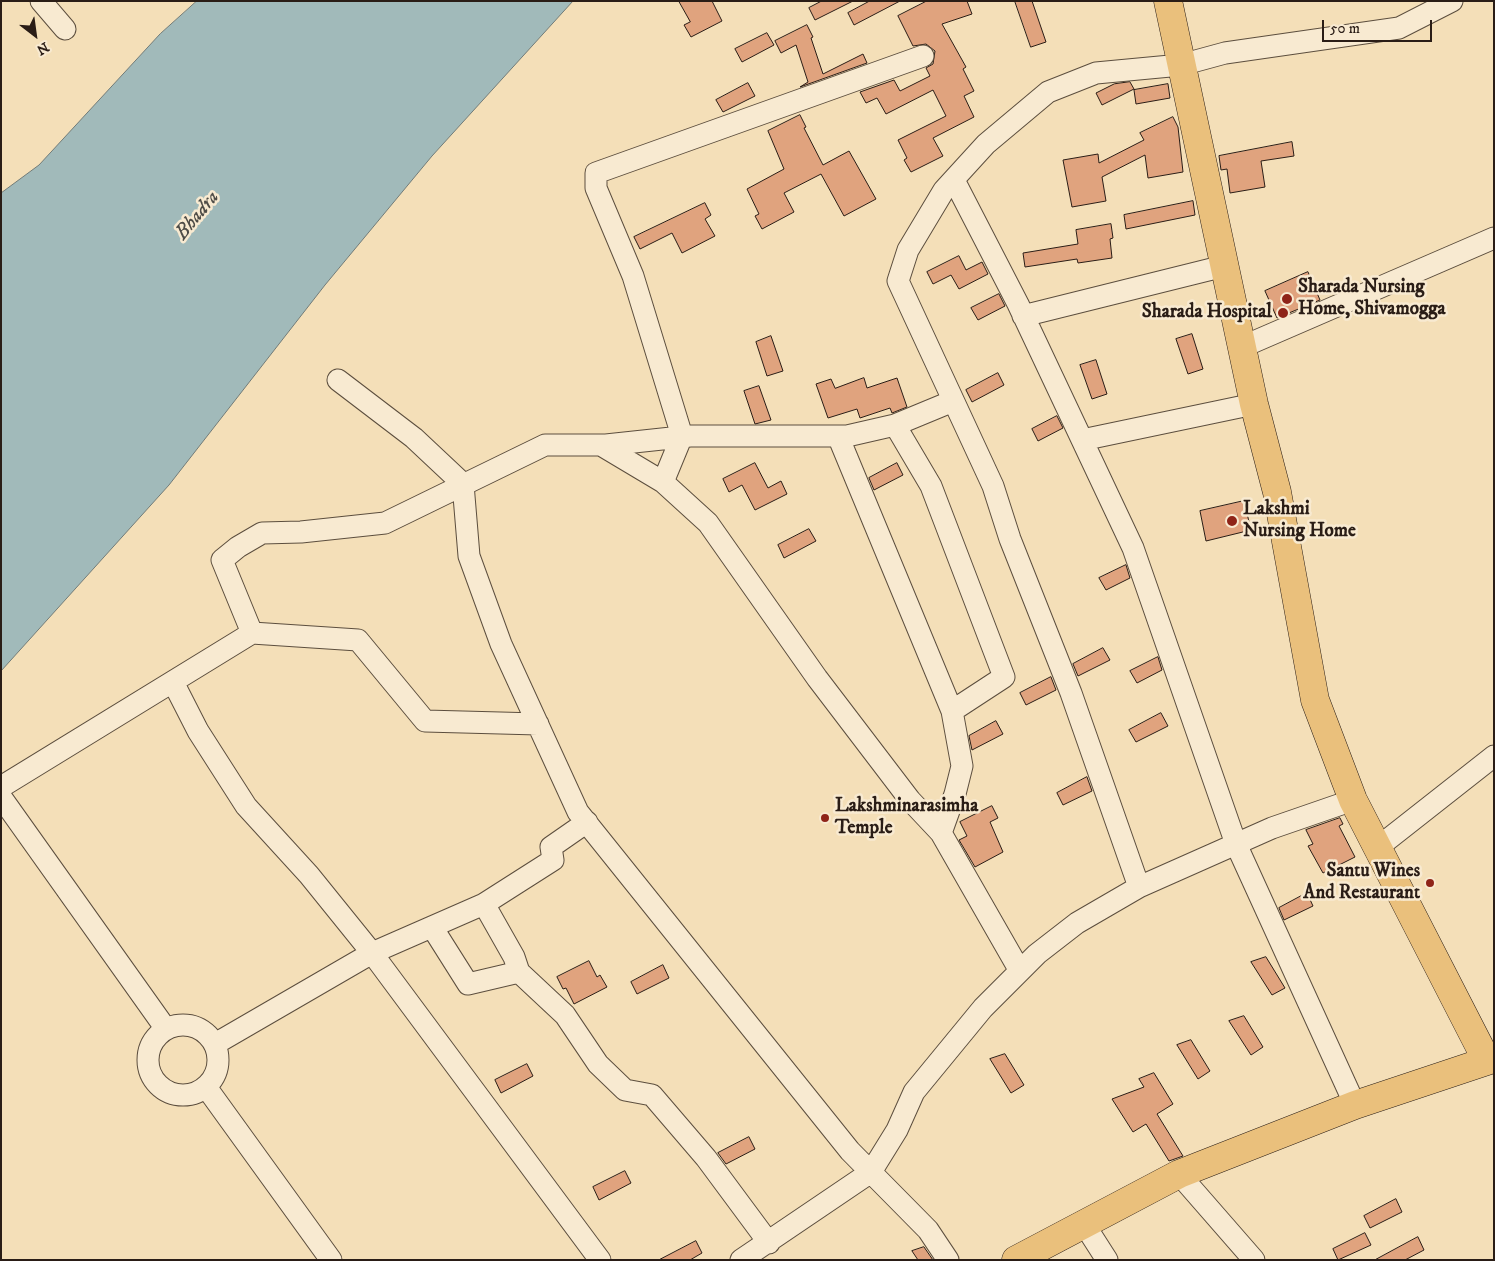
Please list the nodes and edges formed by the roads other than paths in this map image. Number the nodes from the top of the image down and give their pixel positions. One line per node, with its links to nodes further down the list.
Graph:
1 (41, 1): 4 (street)
2 (1168, 1): 6 (main road)
3 (1452, 1): 6 (street)
4 (65, 29)
5 (923, 56): 16 (street)
6 (1181, 64): 7 (street); 9 (main road)
7 (954, 180): 10 (street); 13 (street)
8 (1494, 238): 11 (street)
9 (1224, 266): 10 (street); 11 (main road)
10 (1023, 316): 18 (street)
11 (1242, 347): 14 (main road)
12 (338, 380): 21 (street)
13 (953, 400): 15 (street); 34 (street)
14 (1254, 404): 18 (street); 29 (main road)
15 (895, 425): 17 (street); 24 (street)
16 (682, 436): 17 (street); 19 (street); 20 (street)
17 (838, 436): 24 (street)
18 (1082, 440): 32 (street)
19 (601, 445): 20 (street); 21 (street)
20 (663, 482): 31 (street)
21 (463, 484): 22 (street); 25 (street)
22 (252, 633): 23 (street); 25 (street)
23 (173, 682): 27 (street); 37 (street)
24 (952, 711): 31 (street)
25 (538, 724): 30 (street)
26 (1494, 756): 33 (street)
27 (1, 788)
28 (1, 797): 40 (street)
29 (1353, 800): 32 (street); 33 (main road)
30 (587, 822): 35 (street); 45 (street)
31 (941, 833): 38 (street)
32 (1236, 844): 34 (street); 44 (street)
33 (1377, 848): 42 (main road)
34 (1139, 887): 38 (street)
35 (484, 904): 36 (street); 39 (street)
36 (432, 927): 37 (street); 39 (street)
37 (372, 953): 41 (street); 50 (street)
38 (1020, 971): 45 (street)
39 (519, 972): 48 (street)
40 (166, 1029): 41 (street); 43 (street)
41 (215, 1044): 43 (street)
42 (1491, 1062): 44 (main road)
43 (206, 1087): 49 (street)
44 (1354, 1105): 46 (main road)
45 (871, 1172): 48 (street); 52 (street)
46 (1178, 1174): 47 (main road); 55 (street)
47 (1084, 1224): 53 (main road); 54 (street)
48 (769, 1243): 51 (street)
49 (331, 1260)
50 (600, 1260)
51 (741, 1260)
52 (948, 1260)
53 (1016, 1260)
54 (1107, 1260)
55 (1254, 1260)

